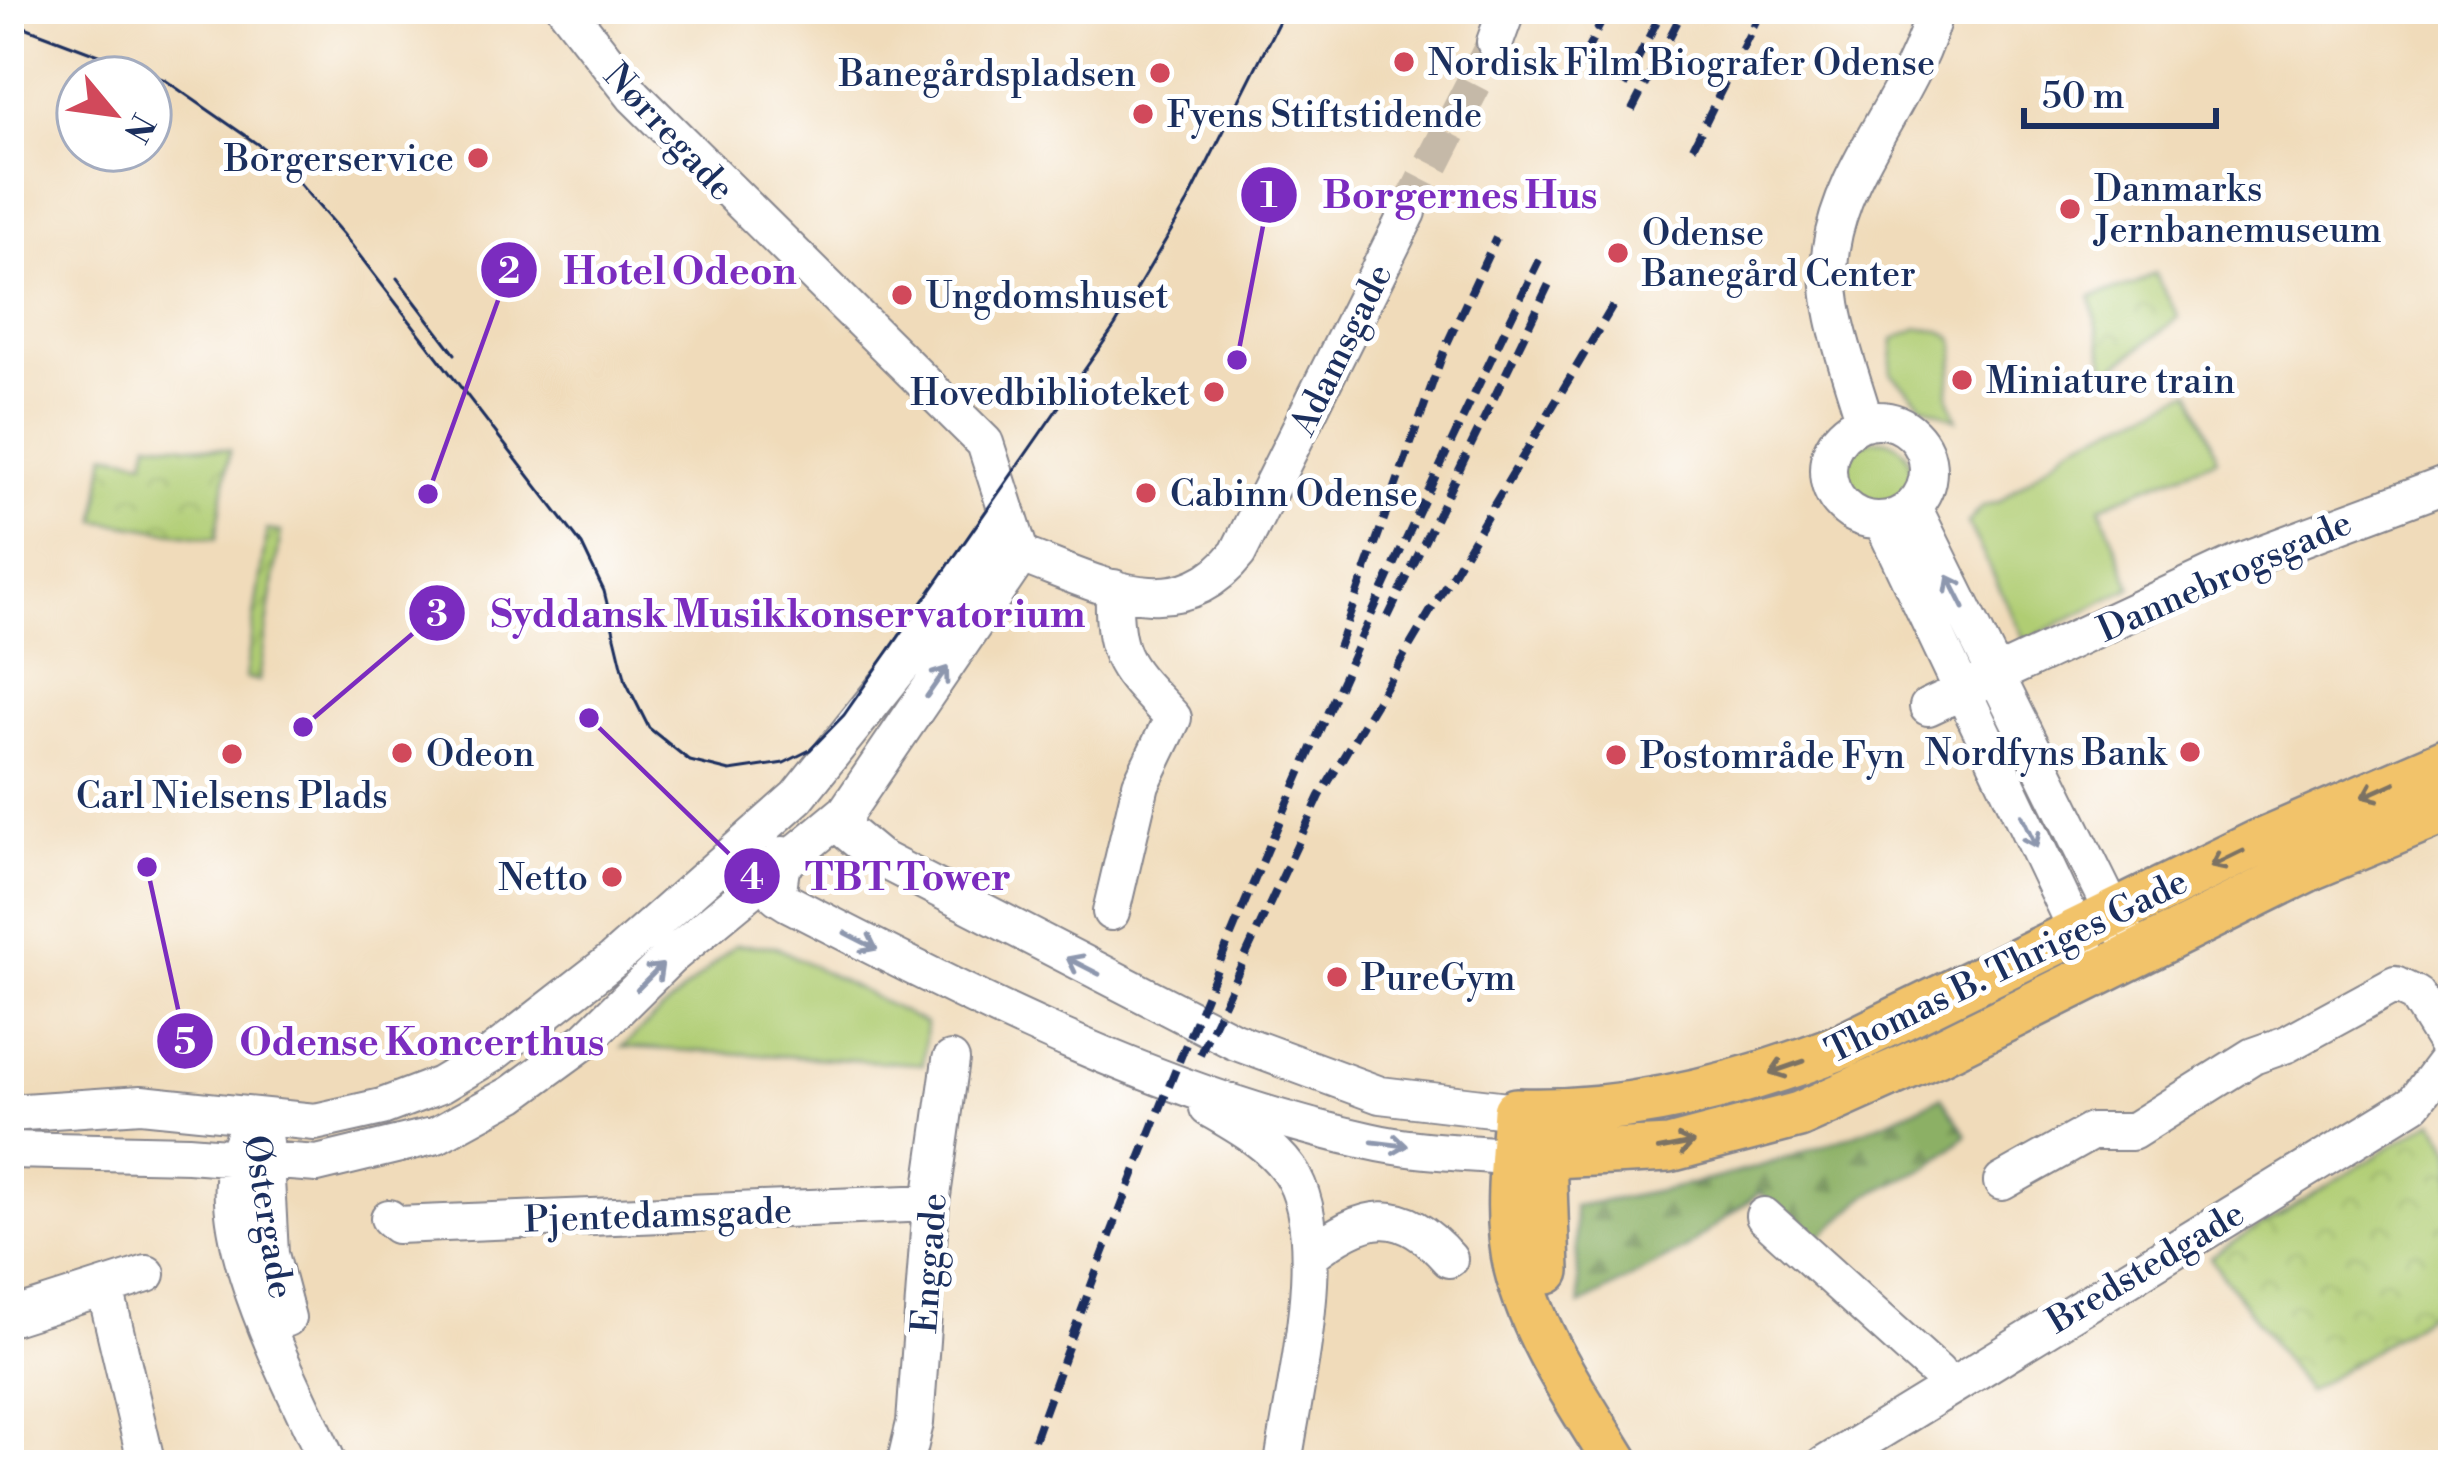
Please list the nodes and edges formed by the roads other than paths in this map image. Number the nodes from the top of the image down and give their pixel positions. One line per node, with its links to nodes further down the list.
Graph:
1 (566, 9): 7 (street, Nørregade)
2 (1935, 9): 4 (street)
3 (1408, 212): 9 (street, Adamsgade)
4 (1865, 422): 6 (street); 6 (street)
5 (2453, 482): 11 (street, Dannebrogsgade)
6 (1897, 514): 11 (street, one-way to 6); 12 (street)
7 (1004, 517): 8 (street); 10 (street)
8 (1021, 555): 9 (street, Adamsgade); 16 (street, one-way to 8)
9 (1114, 588): 19 (street)
10 (908, 658): 17 (street); 18 (street)
11 (2000, 677): 12 (street, Dannebrogsgade); 21 (street)
12 (1965, 691): 13 (street, Dannebrogsgade); 21 (street, one-way to 21)
13 (1928, 707)
14 (2453, 759): 21 (main road, Thomas B. Thriges Gade, one-way to 21)
15 (2453, 808): 21 (main road, Thomas B. Thriges Gade)
16 (846, 812): 18 (street); 20 (street, Thomas B. Thriges Gade)
17 (735, 857): 18 (street); 28 (street)
18 (790, 857): 20 (street); 24 (street, Thomas B. Thriges Gade, one-way to 24); 28 (street, one-way to 18)
19 (1111, 912)
20 (998, 921): 25 (street, Thomas B. Thriges Gade, one-way to 20)
21 (2101, 945): 25 (main road, Thomas B. Thriges Gade, one-way to 25); 30 (main road, Thomas B. Thriges Gade, one-way to 21)
22 (2452, 1053): 31 (street, Bredstedgade); 40 (street, Bredstedgade)
23 (951, 1060): 32 (street, Enggade)
24 (1146, 1075): 30 (street, Thomas B. Thriges Gade, one-way to 30); 35 (street)
25 (1528, 1111): 30 (main road)
26 (9, 1112): 28 (street)
27 (9, 1135): 28 (street)
28 (255, 1147): 29 (street); 42 (street, Østergade)
29 (9, 1150)
30 (1528, 1158): 45 (main road)
31 (2002, 1183)
32 (931, 1203): 34 (street, Pjentedamsgade); 43 (street, Enggade)
33 (1765, 1216): 40 (street)
34 (389, 1218)
35 (1310, 1256): 36 (street); 44 (street)
36 (1449, 1259)
37 (147, 1274): 38 (street)
38 (104, 1288): 39 (street); 41 (street)
39 (9, 1318)
40 (1945, 1386): 46 (street, Bredstedgade)
41 (147, 1465)
42 (328, 1465)
43 (905, 1465)
44 (1283, 1465)
45 (1618, 1465)
46 (1824, 1465)

